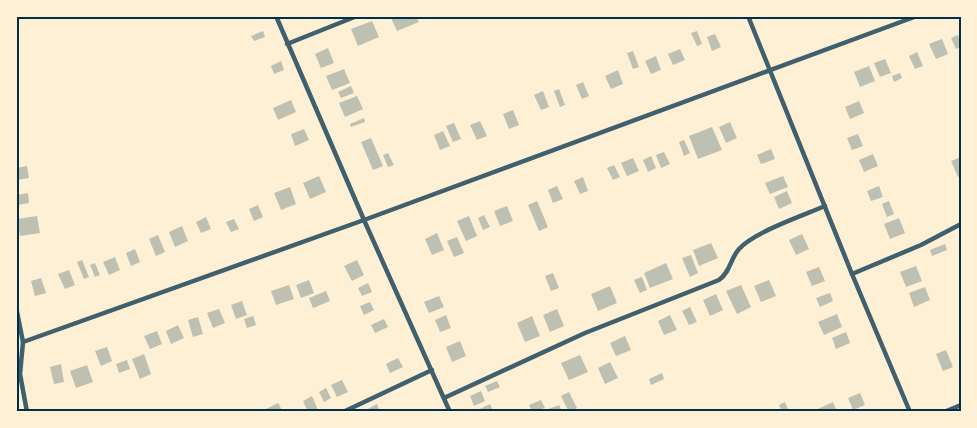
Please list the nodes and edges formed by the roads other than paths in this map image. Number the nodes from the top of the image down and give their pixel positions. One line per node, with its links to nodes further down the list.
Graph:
1 (276, 16): 5 (street)
2 (356, 16): 5 (street)
3 (748, 16): 6 (street)
4 (917, 16): 6 (street)
5 (287, 44): 8 (street)
6 (771, 70): 7 (street); 8 (street)
7 (825, 206): 10 (street); 14 (street)
8 (364, 220): 12 (street); 13 (street)
9 (961, 224): 10 (street)
10 (852, 274): 19 (street)
11 (16, 307): 12 (street)
12 (23, 342): 16 (street)
13 (432, 370): 14 (street); 17 (street)
14 (444, 398): 18 (street)
15 (961, 404): 20 (street)
16 (27, 412)
17 (343, 412)
18 (450, 412)
19 (910, 412)
20 (944, 412)

